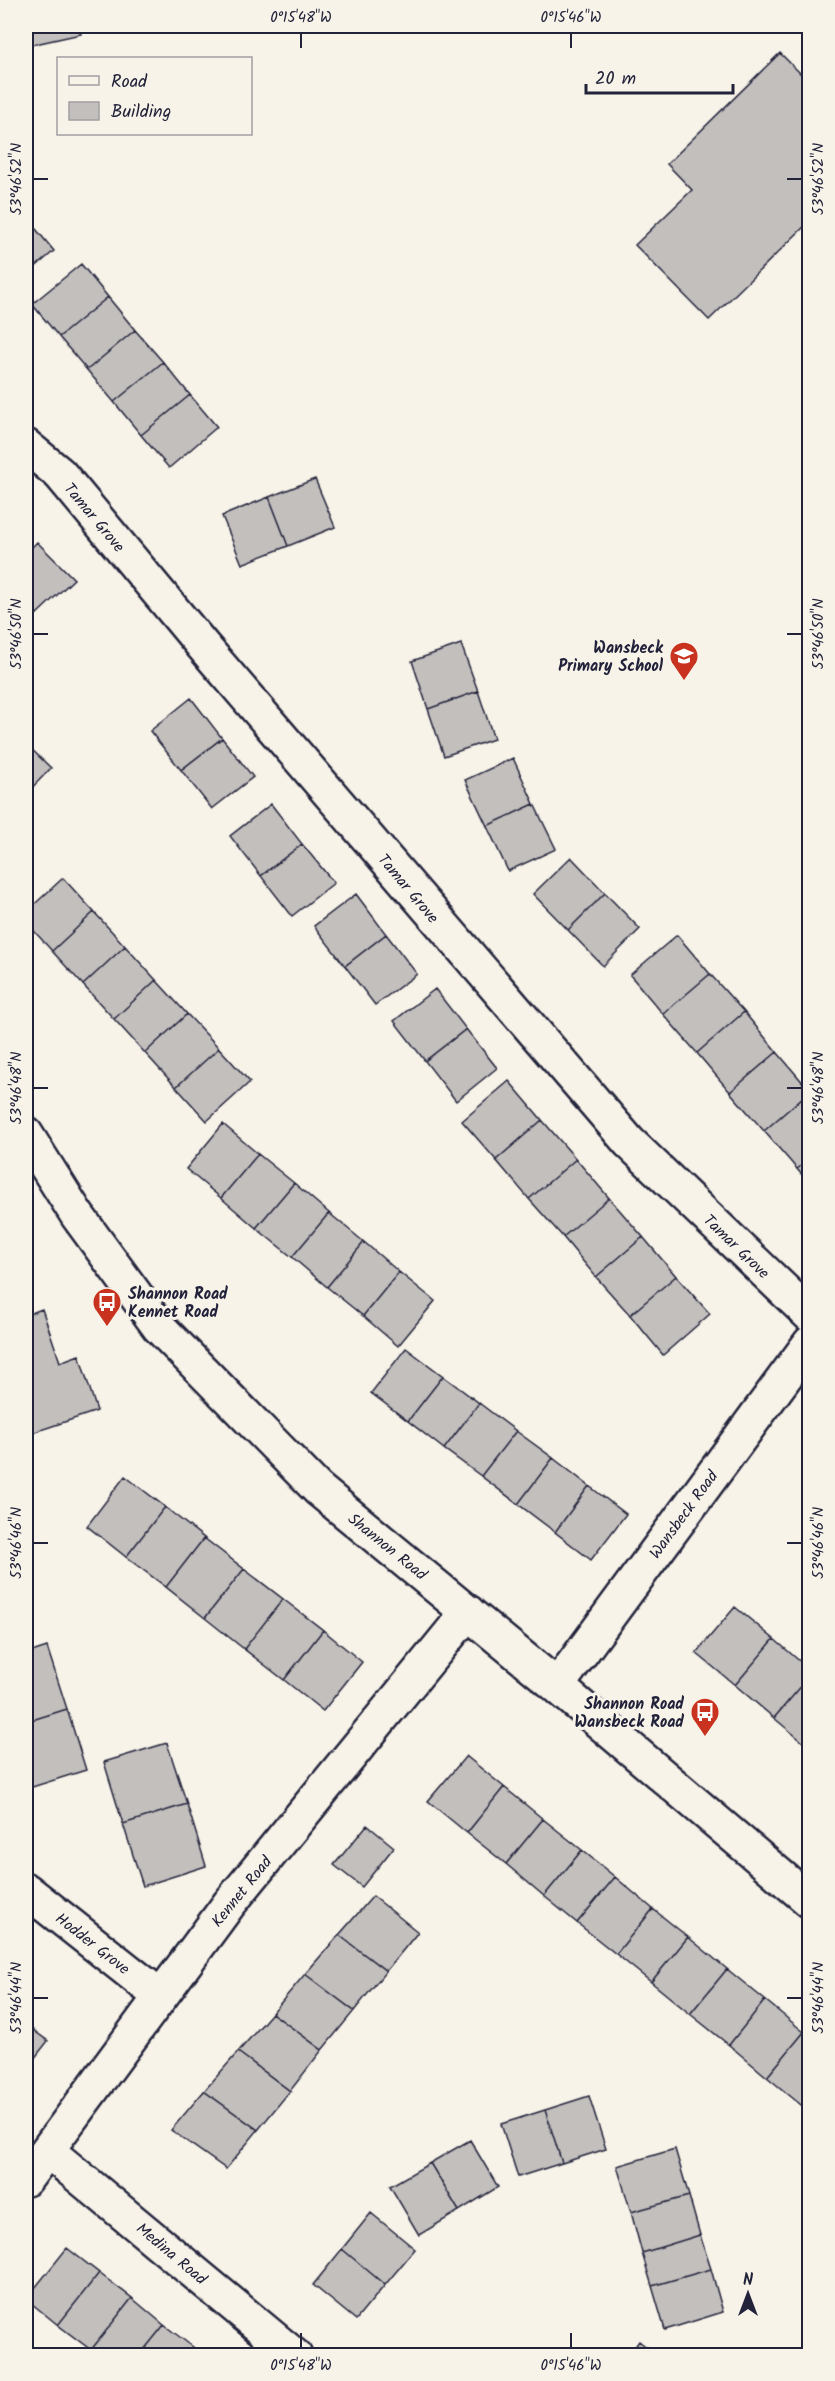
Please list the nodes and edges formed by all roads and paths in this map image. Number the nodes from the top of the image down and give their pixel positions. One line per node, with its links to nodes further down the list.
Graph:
1 (26, 446): 3 (street, Tamar Grove)
2 (26, 1134): 5 (street, Shannon Road)
3 (810, 1316)
4 (810, 1343): 6 (street, Wansbeck Road)
5 (468, 1612): 6 (street, Shannon Road); 9 (street, Kennet Road)
6 (557, 1686): 8 (street, Shannon Road)
7 (26, 1890): 9 (street, Hodder Grove)
8 (810, 1901)
9 (160, 1996): 10 (street, Kennet Road)
10 (48, 2151): 11 (street, Kennet Road); 12 (street, Medina Road)
11 (26, 2179)
12 (295, 2355)

